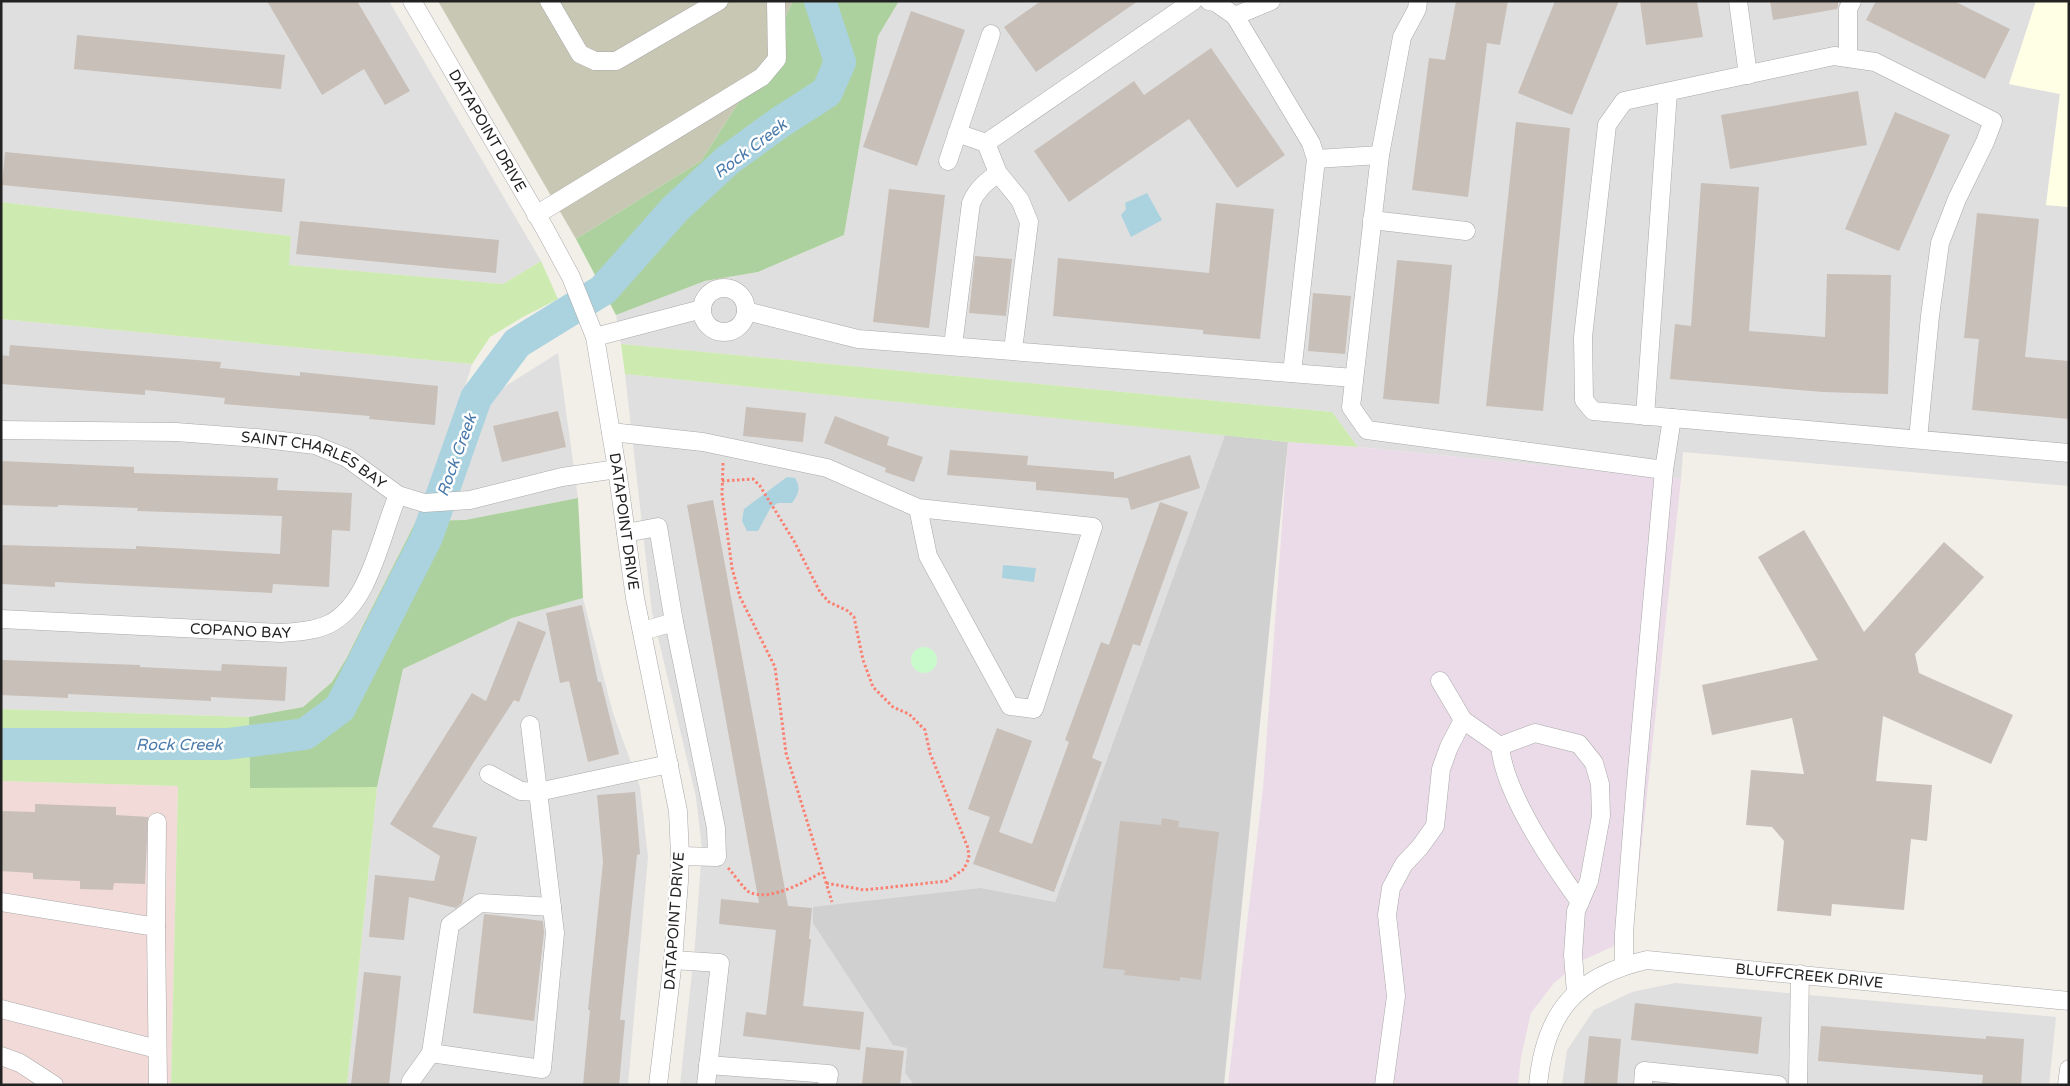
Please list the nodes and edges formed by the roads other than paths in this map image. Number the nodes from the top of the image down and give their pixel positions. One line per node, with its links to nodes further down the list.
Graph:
1 (412, 1): 22 (street, DATAPOINT DRIVE)
2 (549, 1): 3 (street)
3 (719, 1)
4 (776, 1): 22 (street)
5 (1193, 1): 17 (street)
6 (1209, 1): 11 (street)
7 (1271, 1): 11 (street)
8 (1418, 1): 18 (street)
9 (1738, 1): 14 (street)
10 (1852, 1): 13 (street)
11 (1235, 16): 19 (street)
12 (991, 34): 16 (street)
13 (1848, 58): 14 (street); 36 (street)
14 (1748, 75): 15 (street)
15 (1668, 92): 32 (street); 32 (street)
16 (957, 133): 17 (street); 20 (street)
17 (986, 142): 21 (street)
18 (1380, 155): 19 (street); 23 (street)
19 (1316, 159): 30 (street)
20 (948, 161)
21 (998, 173): 28 (street); 29 (street)
22 (536, 215): 27 (street, DATAPOINT DRIVE)
23 (1372, 220): 24 (street); 31 (street)
24 (1466, 231)
25 (702, 309): 26 (street); 26 (street); 27 (street)
26 (746, 311): 28 (street)
27 (593, 331): 35 (street, DATAPOINT DRIVE)
28 (953, 346): 29 (street)
29 (1013, 350): 30 (street)
30 (1292, 373): 31 (street)
31 (1354, 378): 39 (street)
32 (1645, 416): 33 (street)
33 (1672, 418): 36 (street); 39 (street)
34 (1, 430): 40 (street, SAINT CHARLES BAY)
35 (611, 432): 38 (street, DATAPOINT DRIVE); 41 (street)
36 (1918, 439): 37 (street)
37 (2069, 452)
38 (617, 469): 40 (street, SAINT CHARLES BAY); 42 (street, DATAPOINT DRIVE)
39 (1664, 470): 60 (street)
40 (398, 495): 43 (street, COPANO BAY)
41 (918, 508): 41 (street)
42 (626, 533): 44 (street); 45 (street, DATAPOINT DRIVE)
43 (1, 619)
44 (674, 622): 45 (street); 54 (street)
45 (643, 631): 50 (street, DATAPOINT DRIVE)
46 (1440, 681): 47 (street)
47 (1463, 720): 49 (street); 76 (street)
48 (530, 725): 52 (street)
49 (1500, 746): 56 (street); 56 (street)
50 (669, 764): 52 (street); 54 (street, DATAPOINT DRIVE)
51 (489, 774): 52 (street)
52 (538, 792): 57 (street)
53 (157, 822): 58 (street)
54 (680, 856): 59 (street, DATAPOINT DRIVE)
55 (1, 902): 58 (street)
56 (1580, 902): 62 (street)
57 (552, 907): 66 (street); 66 (street)
58 (156, 927): 65 (street)
59 (673, 960): 68 (street); 73 (street, DATAPOINT DRIVE)
60 (1624, 965): 61 (street, BLUFFCREEK DRIVE); 62 (street, BLUFFCREEK DRIVE)
61 (1800, 974): 63 (street, BLUFFCREEK DRIVE); 80 (street)
62 (1576, 993): 77 (street, BLUFFCREEK DRIVE)
63 (2069, 1001)
64 (1, 1009): 65 (street)
65 (157, 1049): 71 (street)
66 (431, 1053): 72 (street)
67 (1, 1056): 70 (street)
68 (708, 1065): 74 (street); 75 (street)
69 (2069, 1069): 81 (street)
70 (54, 1085)
71 (158, 1085)
72 (410, 1085)
73 (658, 1085)
74 (706, 1085)
75 (827, 1085)
76 (1384, 1085)
77 (1538, 1085)
78 (1643, 1085): 79 (street)
79 (1778, 1085)
80 (1798, 1085)
81 (2067, 1085)

